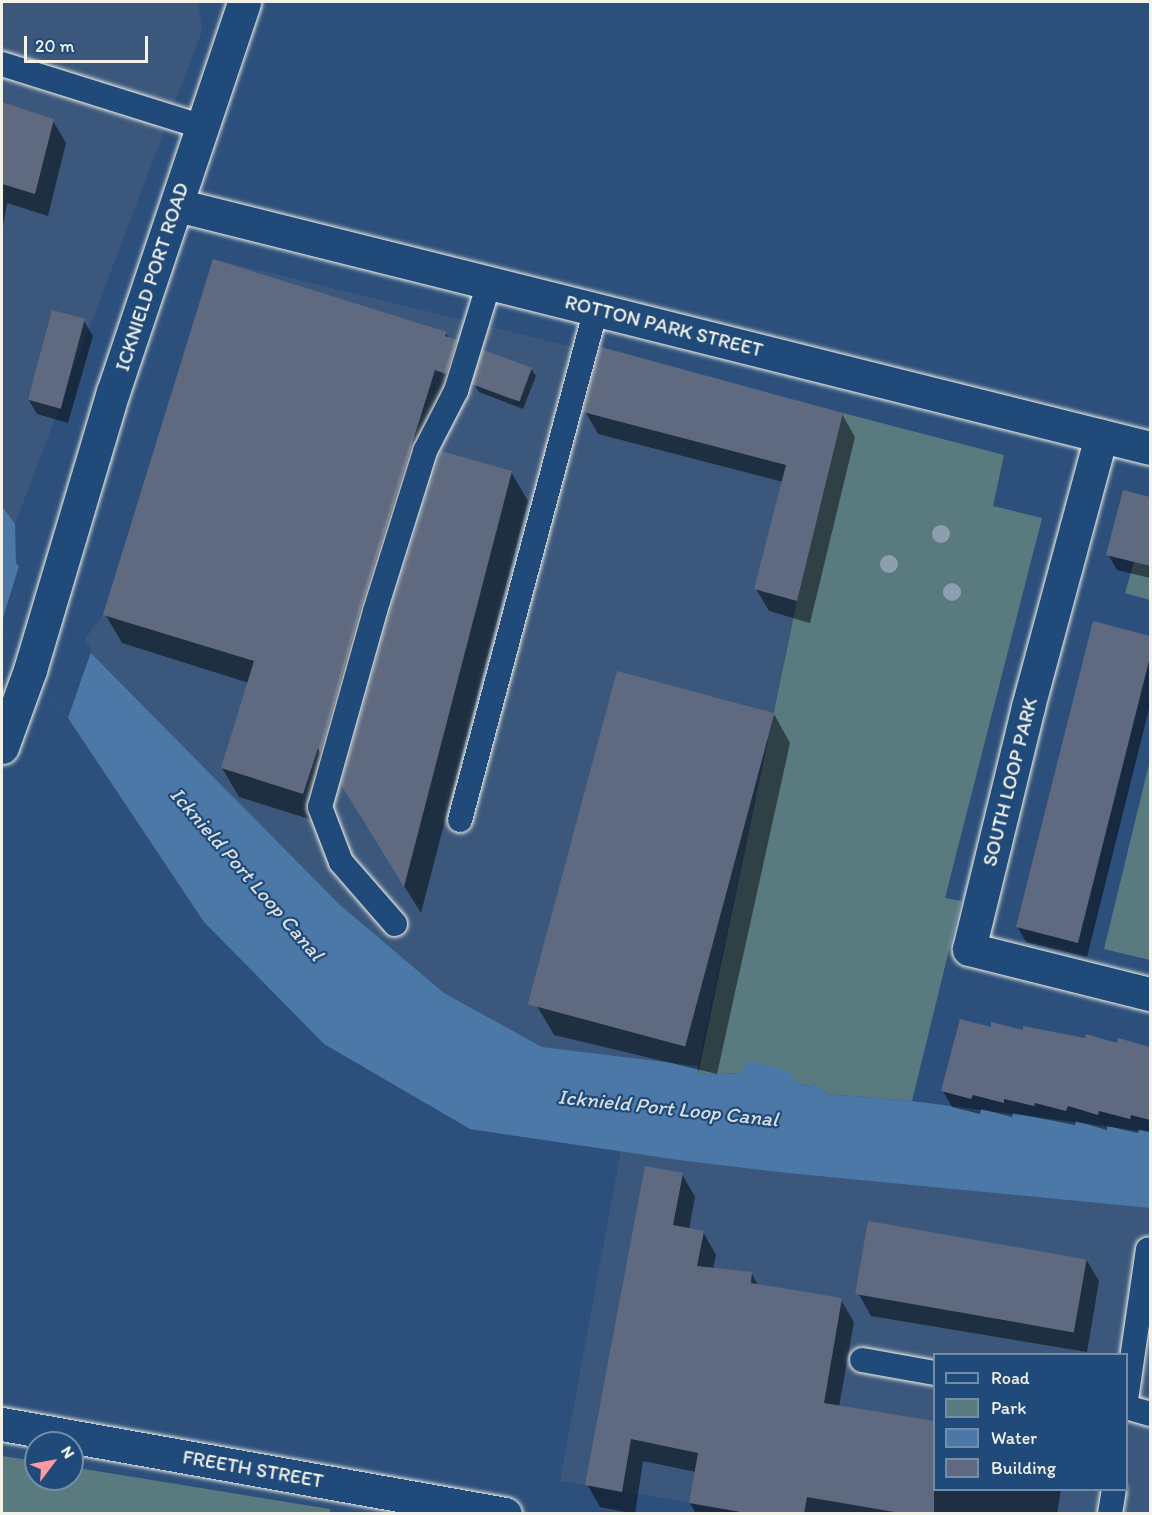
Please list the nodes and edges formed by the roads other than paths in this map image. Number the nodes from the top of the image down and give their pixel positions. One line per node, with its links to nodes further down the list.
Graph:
1 (244, 2): 3 (street, ICKNIELD PORT ROAD)
2 (2, 64): 3 (lane)
3 (200, 126): 4 (street, ICKNIELD PORT ROAD)
4 (177, 205): 5 (street, ROTTON PARK STREET); 9 (street, ICKNIELD PORT ROAD)
5 (489, 283): 6 (street, ROTTON PARK STREET); 11 (lane)
6 (596, 309): 7 (street, ROTTON PARK STREET); 10 (lane)
7 (1101, 435): 8 (street, ROTTON PARK STREET); 12 (street, SOUTH LOOP PARK)
8 (1150, 448)
9 (2, 747)
10 (460, 820)
11 (395, 924)
12 (1150, 994)
13 (1148, 1250): 16 (lane)
14 (862, 1360): 15 (lane)
15 (933, 1373)
16 (1128, 1386)
17 (1128, 1408): 18 (lane)
18 (1150, 1414)
19 (2, 1424): 21 (street, FREETH STREET)
20 (1114, 1491): 22 (lane)
21 (505, 1514)
22 (1110, 1514)

